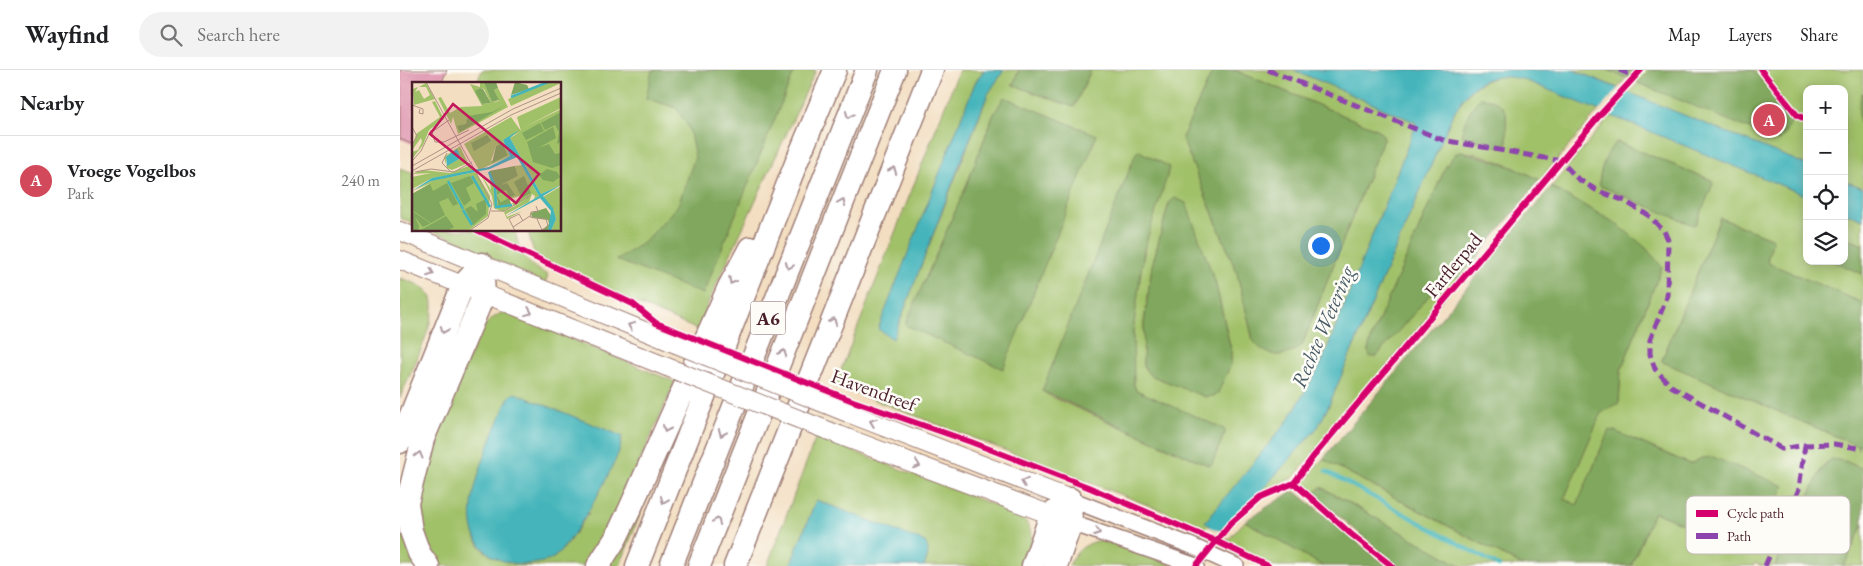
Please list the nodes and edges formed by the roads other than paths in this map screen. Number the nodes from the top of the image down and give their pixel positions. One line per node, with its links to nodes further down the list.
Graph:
1 (835, 70): 5 (highway, A6)
2 (867, 70): 18 (highway, A6, one-way to 18)
3 (894, 70): 19 (highway, A6, one-way to 3)
4 (932, 70): 12 (highway, one-way to 4)
5 (797, 161): 16 (highway, A6, one-way to 16); 17 (highway, A6, one-way to 17)
6 (400, 231): 8 (main road, Havendreef)
7 (400, 260): 9 (main road, one-way to 9)
8 (482, 264): 9 (highway); 10 (highway); 13 (main road, Havendreef, one-way to 8, bridge)
9 (463, 285): 10 (main road); 11 (highway, one-way to 11)
10 (484, 294): 14 (main road, one-way to 14, bridge); 15 (highway, one-way to 10)
11 (400, 442)
12 (769, 480): 20 (highway); 21 (highway)
13 (1070, 499): 14 (highway); 25 (street, Havendreef)
14 (1061, 519): 22 (highway); 23 (highway); 24 (street, one-way to 24)
15 (428, 566)
16 (598, 566)
17 (637, 566)
18 (670, 566)
19 (699, 566)
20 (735, 566)
21 (751, 566)
22 (1033, 566)
23 (1056, 566)
24 (1196, 566)
25 (1236, 566)

